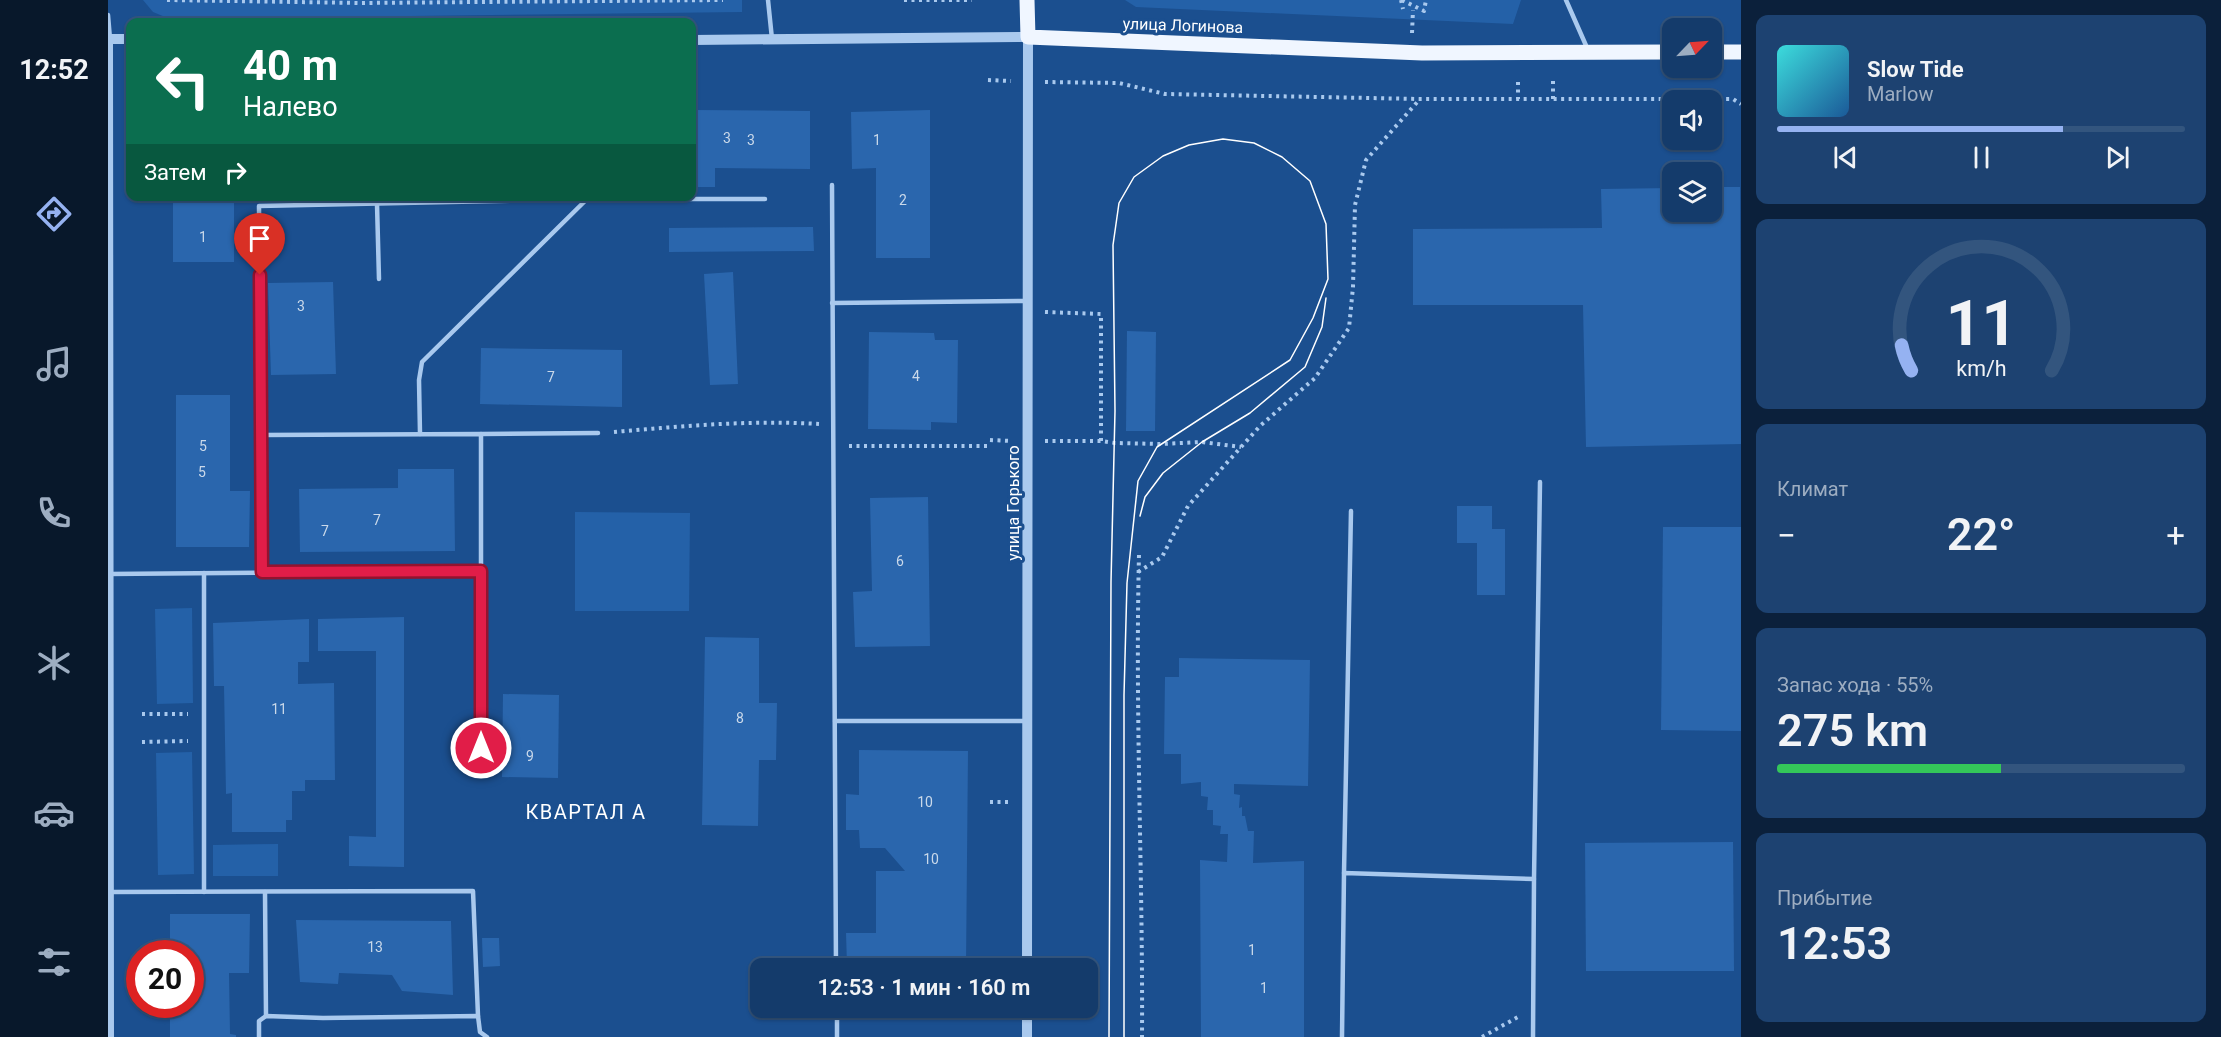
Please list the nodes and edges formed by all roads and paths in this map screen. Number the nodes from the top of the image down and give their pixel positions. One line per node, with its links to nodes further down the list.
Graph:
1 (167, 0): 10 (path)
2 (722, 0): 10 (path)
3 (768, 0): 16 (lane)
4 (904, 0): 5 (path)
5 (972, 0)
6 (1027, 0): 13 (main road)
7 (1401, 0): 8 (path); 11 (path)
8 (1426, 0)
9 (1566, 0): 21 (lane)
10 (361, 2)
11 (1403, 9)
12 (108, 15): 14 (lane)
13 (1028, 37): 16 (street, улица Логинова); 21 (main road, улица Логинова); 23 (street, улица Горького)
14 (109, 39): 15 (street); 47 (street)
15 (126, 39)
16 (772, 39): 17 (street, улица Логинова)
17 (696, 40)
18 (1662, 52): 21 (main road, улица Логинова)
19 (1722, 52): 20 (main road)
20 (1741, 52)
21 (1589, 53)
22 (988, 80): 23 (path)
23 (1028, 81): 26 (path); 38 (street, улица Горького)
24 (1553, 81): 28 (path)
25 (1518, 82): 27 (path)
26 (1420, 99): 27 (path); 46 (path)
27 (1518, 99): 28 (path)
28 (1553, 99): 29 (path)
29 (1741, 104)
30 (832, 185): 37 (lane)
31 (696, 199): 32 (lane)
32 (765, 199)
33 (502, 201): 35 (lane)
34 (584, 201): 41 (lane)
35 (377, 204): 36 (lane); 43 (lane)
36 (379, 279)
37 (832, 303): 38 (lane); 39 (lane)
38 (1028, 306): 46 (path); 59 (street, улица Горького)
39 (833, 425): 40 (path); 45 (lane)
40 (598, 433): 42 (lane)
41 (420, 434): 42 (lane); 43 (lane)
42 (481, 434): 51 (lane)
43 (261, 435): 52 (lane)
44 (990, 446): 45 (path)
45 (833, 447): 58 (lane)
46 (1242, 447): 53 (path)
47 (109, 448): 55 (street)
48 (1540, 482): 64 (lane)
49 (1351, 511): 63 (lane)
50 (1139, 555): 53 (path)
51 (481, 571): 52 (lane); 62 (lane)
52 (262, 572): 54 (lane)
53 (1138, 572): 80 (path)
54 (204, 573): 55 (lane); 57 (lane)
55 (109, 574): 65 (street)
56 (142, 714): 57 (path)
57 (204, 714): 60 (lane)
58 (835, 721): 59 (lane); 68 (lane)
59 (1028, 722): 69 (street, улица Горького)
60 (204, 740): 61 (path); 66 (lane)
61 (142, 742)
62 (481, 748)
63 (1344, 873): 64 (lane); 81 (lane)
64 (1534, 879): 70 (lane)
65 (111, 892): 66 (lane); 75 (street)
66 (204, 892): 67 (lane)
67 (265, 892): 71 (lane); 72 (lane)
68 (836, 958)
69 (1027, 958)
70 (1533, 1009): 82 (path); 83 (lane)
71 (266, 1016): 72 (lane); 76 (lane)
72 (478, 1016): 77 (lane)
73 (837, 1018): 78 (lane)
74 (1027, 1018): 79 (street)
75 (111, 1037)
76 (259, 1037)
77 (487, 1037)
78 (837, 1037)
79 (1027, 1037)
80 (1142, 1037)
81 (1342, 1037)
82 (1482, 1037)
83 (1533, 1037)

